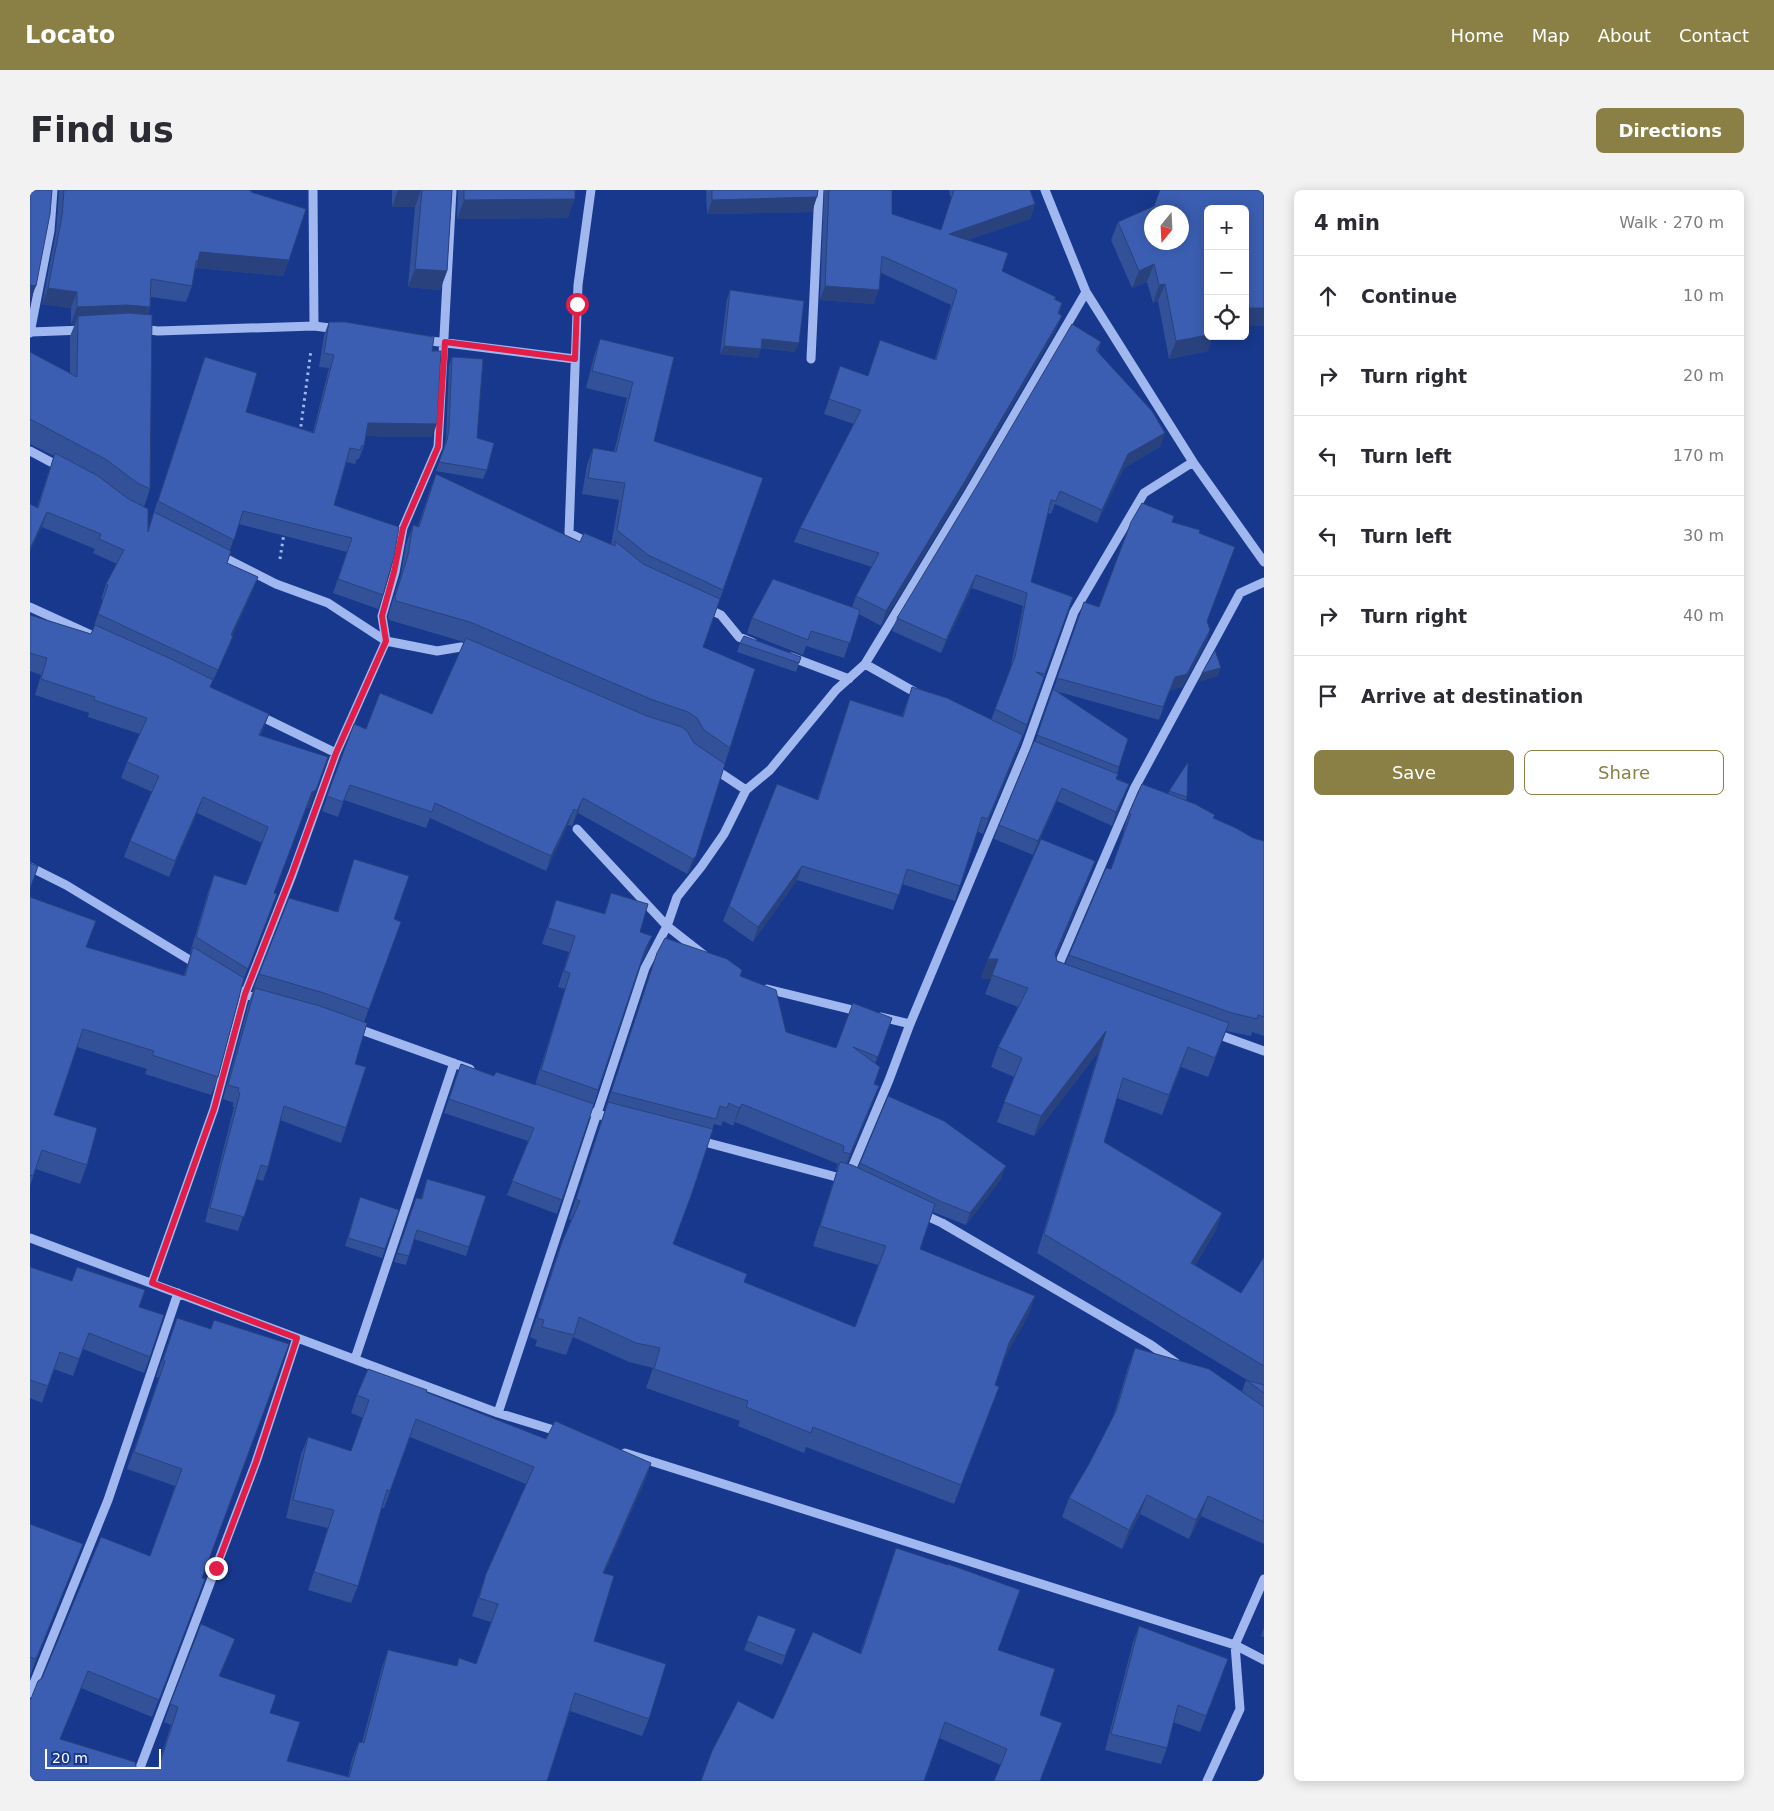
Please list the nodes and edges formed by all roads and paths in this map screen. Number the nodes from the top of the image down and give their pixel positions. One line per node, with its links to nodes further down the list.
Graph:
1 (53, 190): 12 (street)
2 (313, 190): 8 (street)
3 (452, 190): 14 (street)
4 (591, 190): 15 (street)
5 (819, 190): 16 (street)
6 (1046, 190): 7 (street)
7 (1086, 292): 19 (street); 34 (street)
8 (314, 326): 10 (street); 11 (street); 17 (path)
9 (91, 329): 12 (street)
10 (130, 329)
11 (352, 331)
12 (31, 333)
13 (417, 339): 14 (street)
14 (445, 342): 15 (street); 29 (street)
15 (575, 359): 22 (street)
16 (811, 359)
17 (299, 440)
18 (30, 451): 20 (street)
19 (1193, 462): 24 (street); 39 (street)
20 (71, 473)
21 (285, 526): 26 (path)
22 (600, 548)
23 (210, 550): 26 (street)
24 (1264, 562)
25 (1264, 582): 44 (street)
26 (276, 584): 29 (street)
27 (696, 604): 31 (street)
28 (30, 607): 30 (street)
29 (386, 641): 33 (street); 40 (street)
30 (106, 642)
31 (758, 644)
32 (785, 654): 35 (street)
33 (481, 655)
34 (865, 664): 35 (street); 36 (street)
35 (849, 678): 43 (street)
36 (928, 700)
37 (246, 709): 40 (street)
38 (1017, 743): 39 (street)
39 (1031, 749): 56 (street)
40 (336, 753): 53 (street)
41 (707, 763): 43 (street)
42 (1125, 786): 44 (street)
43 (746, 790): 47 (street)
44 (1138, 792): 51 (street)
45 (578, 828): 47 (street)
46 (30, 867): 49 (street)
47 (667, 926): 48 (street); 62 (street)
48 (714, 963)
49 (203, 968)
50 (220, 978): 53 (street)
51 (1063, 979)
52 (756, 987): 56 (street)
53 (245, 994): 54 (street); 67 (street)
54 (272, 1001)
55 (344, 1024): 59 (street)
56 (910, 1024): 64 (street)
57 (1209, 1031): 58 (street)
58 (1264, 1051)
59 (454, 1063): 60 (street); 70 (street)
60 (481, 1073)
61 (570, 1105): 62 (street)
62 (596, 1114): 63 (street); 72 (street)
63 (625, 1122)
64 (683, 1137)
65 (908, 1207): 71 (street)
66 (30, 1238): 67 (street)
67 (152, 1283): 68 (street)
68 (178, 1293): 69 (street); 78 (street)
69 (297, 1338): 70 (street); 79 (street)
70 (355, 1360): 72 (street)
71 (1181, 1367)
72 (498, 1413): 73 (street)
73 (574, 1437)
74 (611, 1448): 76 (street)
75 (1264, 1580): 76 (street)
76 (1234, 1645): 77 (street); 80 (street)
77 (1264, 1660)
78 (30, 1693)
79 (135, 1781)
80 (1207, 1781)

